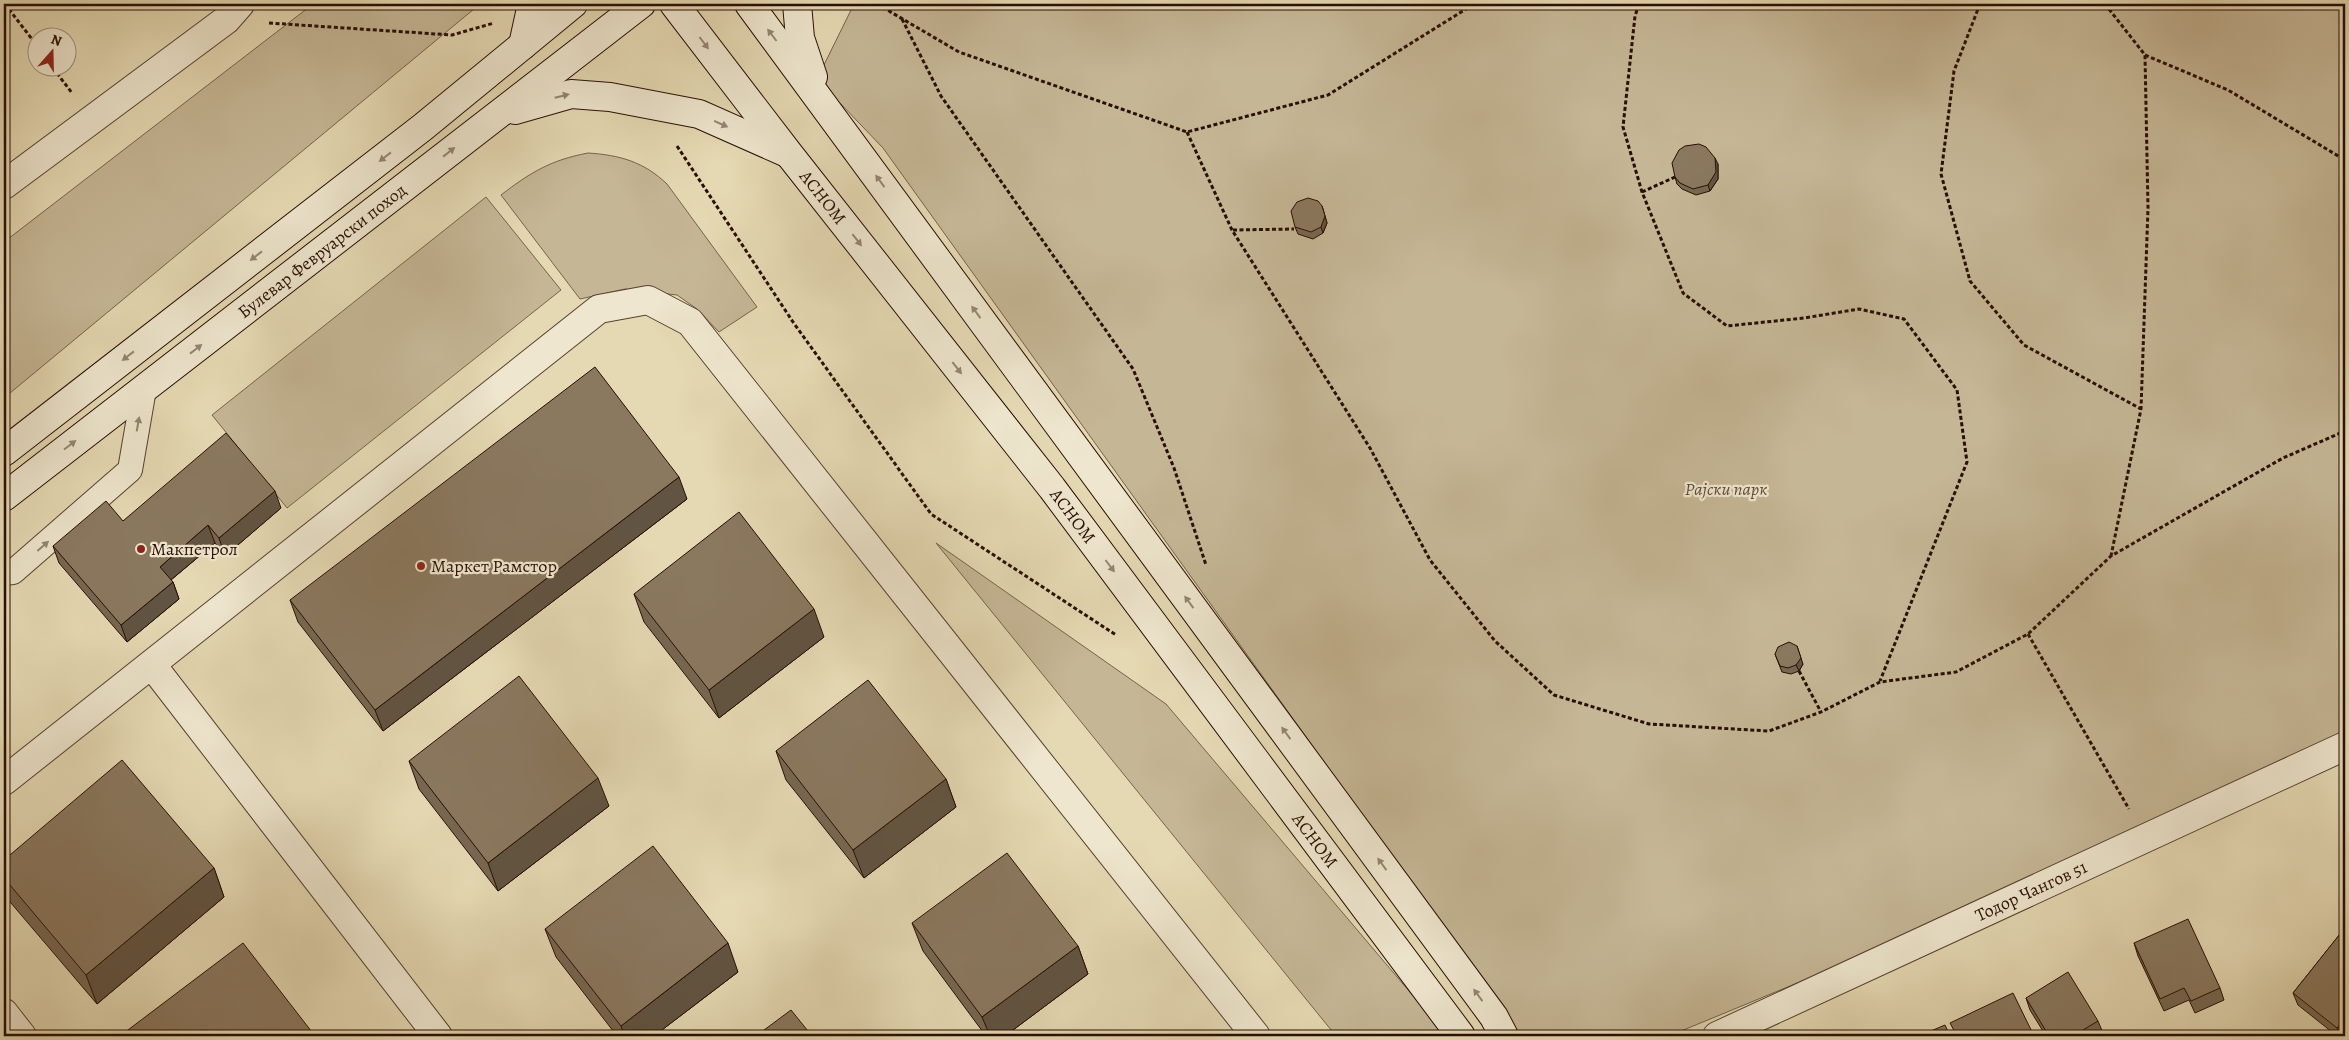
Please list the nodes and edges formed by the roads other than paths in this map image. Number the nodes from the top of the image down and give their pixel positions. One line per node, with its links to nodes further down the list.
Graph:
1 (532, 4): 8 (street)
2 (573, 4): 8 (street, Булевар Февруарски поход)
3 (641, 4): 10 (street, Булевар Февруарски поход)
4 (674, 4): 11 (street, АСНОМ, one-way to 11)
5 (749, 4): 9 (street, one-way to 5)
6 (797, 4): 9 (street)
7 (233, 12): 12 (street)
8 (523, 45): 14 (street, Булевар Февруарски поход, one-way to 14)
9 (822, 102): 25 (street, one-way to 9)
10 (484, 125): 11 (street, one-way to 11); 13 (street, Булевар Февруарски поход, one-way to 10)
11 (789, 154): 24 (street, АСНОМ, one-way to 24)
12 (4, 185)
13 (144, 389): 15 (street, Булевар Февруарски поход, one-way to 13); 16 (lane, one-way to 13)
14 (4, 452)
15 (4, 496)
16 (4, 573)
17 (152, 665): 19 (street); 22 (street); 23 (street)
18 (2345, 746): 26 (street, Тодор Чангов 51)
19 (4, 781)
20 (4, 1013): 21 (street)
21 (22, 1036)
22 (438, 1036)
23 (1256, 1036)
24 (1461, 1036)
25 (1504, 1036)
26 (1717, 1036)

